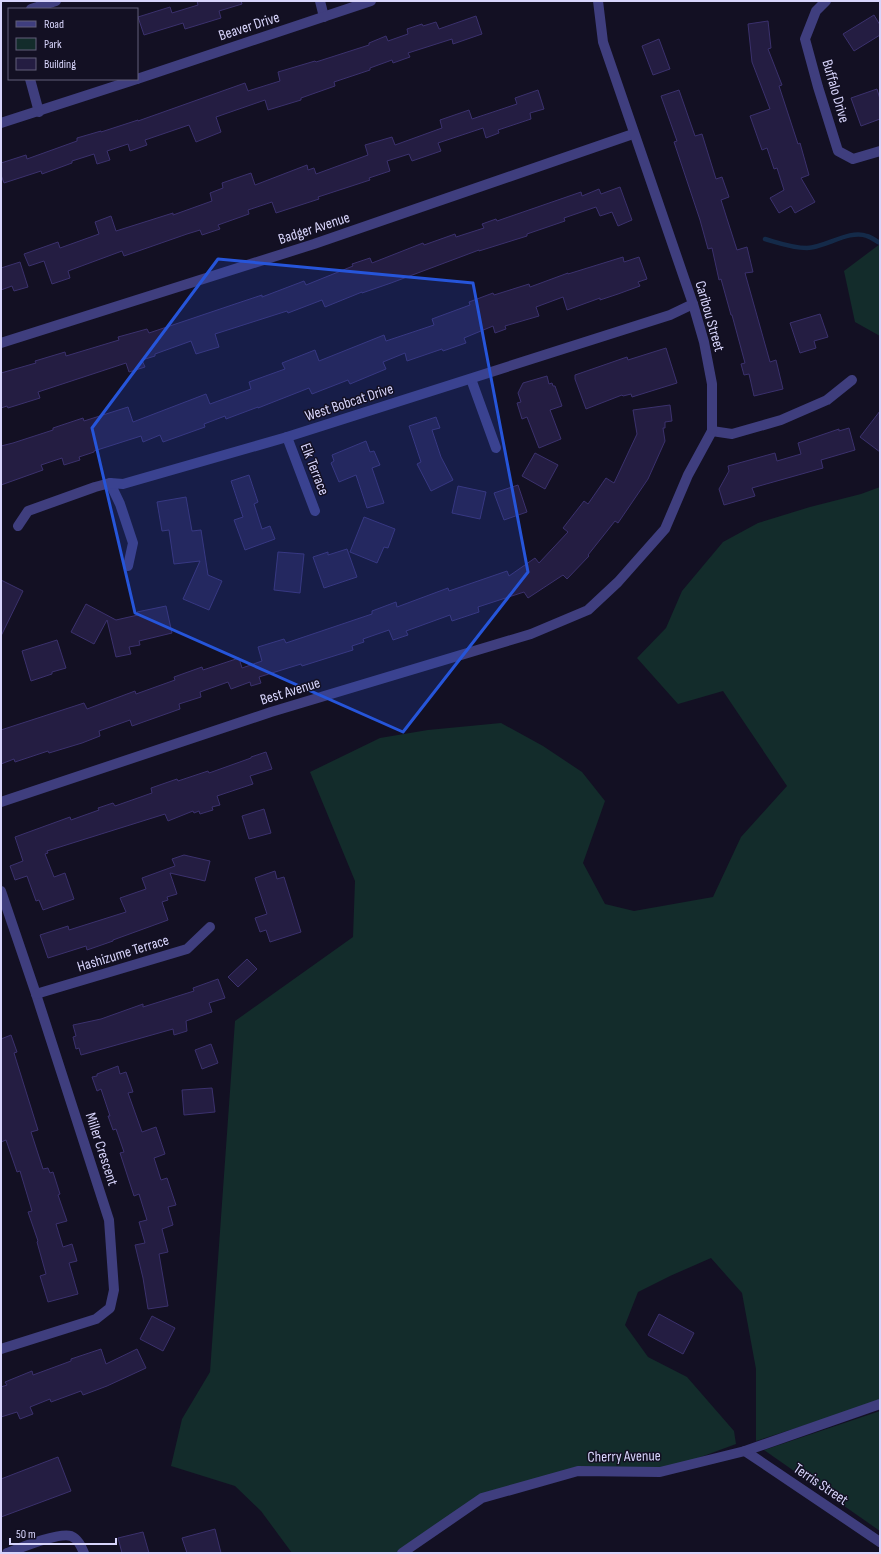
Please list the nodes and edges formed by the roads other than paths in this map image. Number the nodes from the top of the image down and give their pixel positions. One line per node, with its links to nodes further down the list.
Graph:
1 (56, 1): 6 (street)
2 (320, 1): 7 (street)
3 (370, 1): 7 (street, Beaver Drive)
4 (598, 1): 13 (street, Caribou Street)
5 (826, 1): 14 (street, Buffalo Drive)
6 (34, 8)
7 (324, 17): 8 (street, Beaver Drive)
8 (138, 79)
9 (30, 80): 11 (street)
10 (134, 80): 11 (street, Beaver Drive)
11 (39, 112): 12 (street, Beaver Drive)
12 (1, 123)
13 (633, 134): 15 (street, Caribou Street); 16 (street, Badger Avenue)
14 (880, 151)
15 (693, 304): 17 (street, West Bobcat Drive); 19 (street, Caribou Street)
16 (1, 343)
17 (471, 379): 20 (street, West Bobcat Drive); 21 (street)
18 (852, 380): 19 (street)
19 (712, 431): 26 (street, Caribou Street)
20 (287, 437): 22 (street, West Bobcat Drive); 23 (street, Elk Terrace)
21 (496, 448)
22 (110, 484): 24 (street, West Bobcat Drive); 25 (street)
23 (315, 511)
24 (18, 526)
25 (128, 566)
26 (588, 610): 27 (street, Best Avenue)
27 (1, 802)
28 (1, 891): 30 (street, Miller Crescent)
29 (210, 927): 30 (street, Hashizume Terrace)
30 (36, 994): 31 (street, Miller Crescent)
31 (1, 1349)
32 (880, 1404): 33 (street, Cherry Avenue)
33 (745, 1451): 34 (street, Terris Street); 37 (street, Cherry Avenue)
34 (880, 1542)
35 (7, 1553): 36 (street)
36 (84, 1553)
37 (402, 1553)

